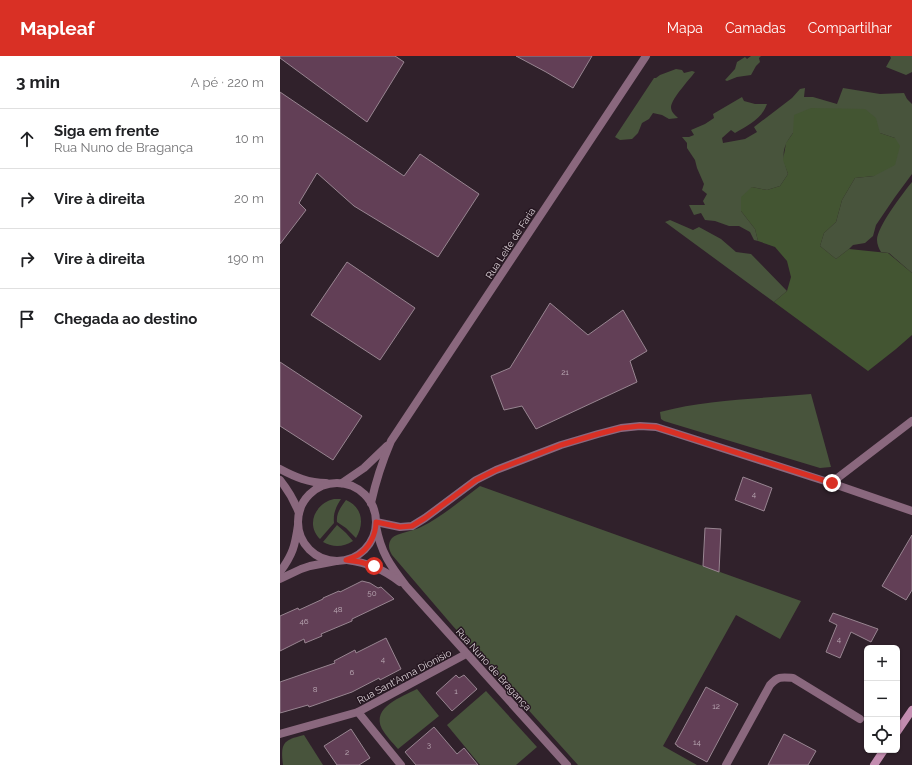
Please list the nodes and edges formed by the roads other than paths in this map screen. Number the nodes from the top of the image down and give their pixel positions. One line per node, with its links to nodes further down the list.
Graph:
1 (646, 56): 3 (street, Rua Leite de Faria)
2 (912, 421): 7 (street)
3 (392, 441): 6 (street); 9 (street)
4 (280, 469): 8 (street)
5 (280, 480): 11 (street)
6 (342, 483): 8 (street); 9 (street)
7 (832, 483): 10 (street); 12 (street)
8 (331, 484): 11 (street)
9 (371, 503): 12 (street)
10 (912, 511)
11 (299, 512): 13 (street)
12 (376, 524): 14 (street); 18 (street, Rua Nuno de Bragança)
13 (298, 525): 15 (street); 16 (street)
14 (346, 560): 15 (street); 18 (street, Rua Nuno de Bragança)
15 (336, 561): 17 (street)
16 (280, 572)
17 (280, 579)
18 (406, 586): 19 (street, Rua Nuno de Bragança)
19 (466, 654): 21 (street, Rua Sant'Anna Dionísio); 27 (street, Rua Nuno de Bragança)
20 (912, 710): 23 (main road)
21 (358, 712): 24 (street, Rua Sant'Anna Dionísio); 26 (street)
22 (860, 719): 28 (street)
23 (900, 728)
24 (280, 734)
25 (882, 753): 29 (main road)
26 (401, 765)
27 (567, 765)
28 (726, 765)
29 (874, 765)

